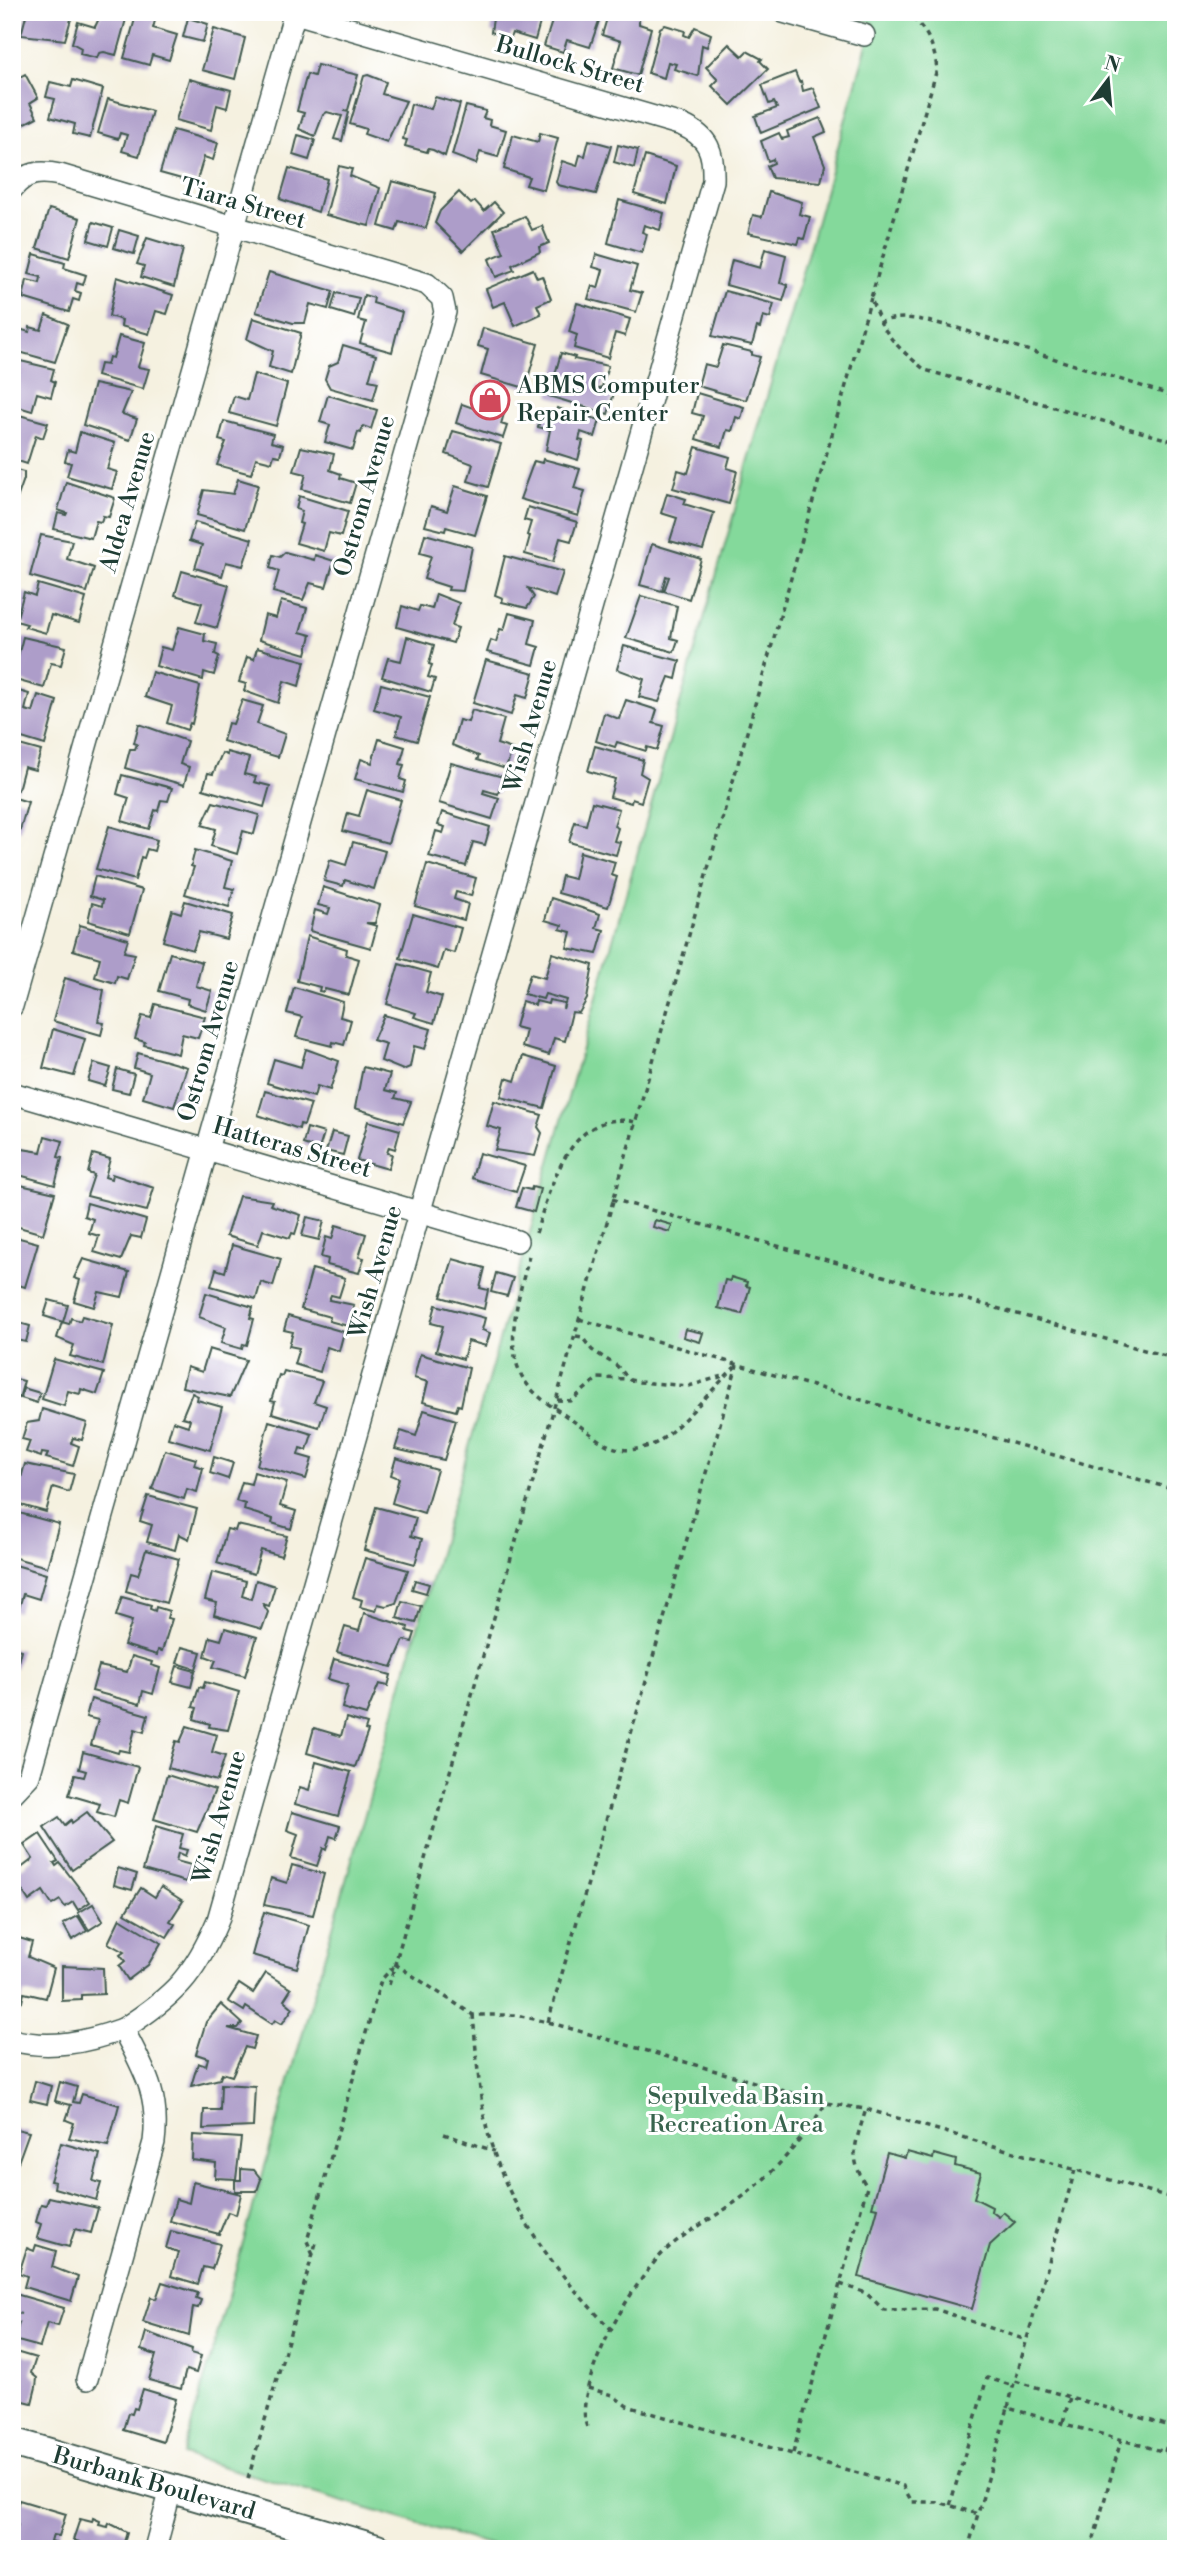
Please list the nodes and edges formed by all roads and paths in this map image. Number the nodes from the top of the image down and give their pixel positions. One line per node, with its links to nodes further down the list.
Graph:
1 (783, 12): 4 (street)
2 (905, 12): 9 (path)
3 (294, 13): 5 (street, Bullock Street); 7 (street, Aldea Avenue)
4 (864, 35)
5 (708, 142): 18 (street, Wish Avenue)
6 (19, 183): 7 (street, Tiara Street)
7 (233, 229): 8 (street, Tiara Street); 13 (street, Aldea Avenue)
8 (442, 298): 16 (street, Ostrom Avenue)
9 (871, 298): 10 (path); 15 (path)
10 (879, 323): 11 (path); 12 (path)
11 (1176, 397)
12 (1176, 442)
13 (12, 1006)
14 (12, 1093): 16 (street, Hatteras Street)
15 (635, 1122): 17 (path); 19 (path)
16 (205, 1150): 18 (street, Hatteras Street); 29 (street, Ostrom Avenue)
17 (612, 1199): 20 (path); 22 (path)
18 (420, 1213): 19 (street, Hatteras Street); 34 (street, Wish Avenue)
19 (524, 1243): 27 (path)
20 (579, 1319): 21 (path); 23 (path)
21 (575, 1336): 25 (path); 26 (path)
22 (1176, 1359)
23 (737, 1365): 24 (path); 28 (path); 33 (path)
24 (725, 1376): 25 (path); 27 (path)
25 (630, 1380): 26 (path)
26 (557, 1399): 27 (path)
27 (555, 1409): 30 (path)
28 (1176, 1490)
29 (12, 1794)
30 (395, 1964): 31 (path); 32 (path); 43 (path)
31 (389, 1985)
32 (473, 2015): 33 (path); 39 (path)
33 (548, 2022): 36 (path)
34 (122, 2029): 35 (street, Wish Avenue); 47 (street)
35 (12, 2040)
36 (826, 2103): 37 (path); 45 (path)
37 (866, 2109): 40 (path); 44 (path)
38 (444, 2134): 39 (path)
39 (494, 2151): 45 (path)
40 (1075, 2170): 41 (path); 46 (path)
41 (1176, 2199)
42 (316, 2243): 43 (path)
43 (313, 2255): 60 (path)
44 (840, 2284): 46 (path); 58 (path)
45 (611, 2329): 49 (path)
46 (1026, 2340): 48 (path)
47 (87, 2379)
48 (1014, 2384): 50 (path); 51 (path); 62 (path)
49 (589, 2388): 53 (path); 58 (path)
50 (1070, 2397): 52 (path); 54 (path)
51 (1008, 2407): 52 (path); 63 (path)
52 (1063, 2423): 55 (path)
53 (587, 2427)
54 (1174, 2428): 57 (path)
55 (1121, 2440): 57 (path); 67 (path)
56 (12, 2442): 61 (main road, Burbank Boulevard)
57 (1164, 2452): 59 (path)
58 (793, 2453): 62 (path)
59 (1176, 2455)
60 (248, 2479)
61 (171, 2488): 64 (street); 65 (main road, Burbank Boulevard)
62 (950, 2505): 63 (path)
63 (978, 2514): 66 (path)
64 (155, 2549)
65 (377, 2549)
66 (968, 2549)
67 (1091, 2549)

